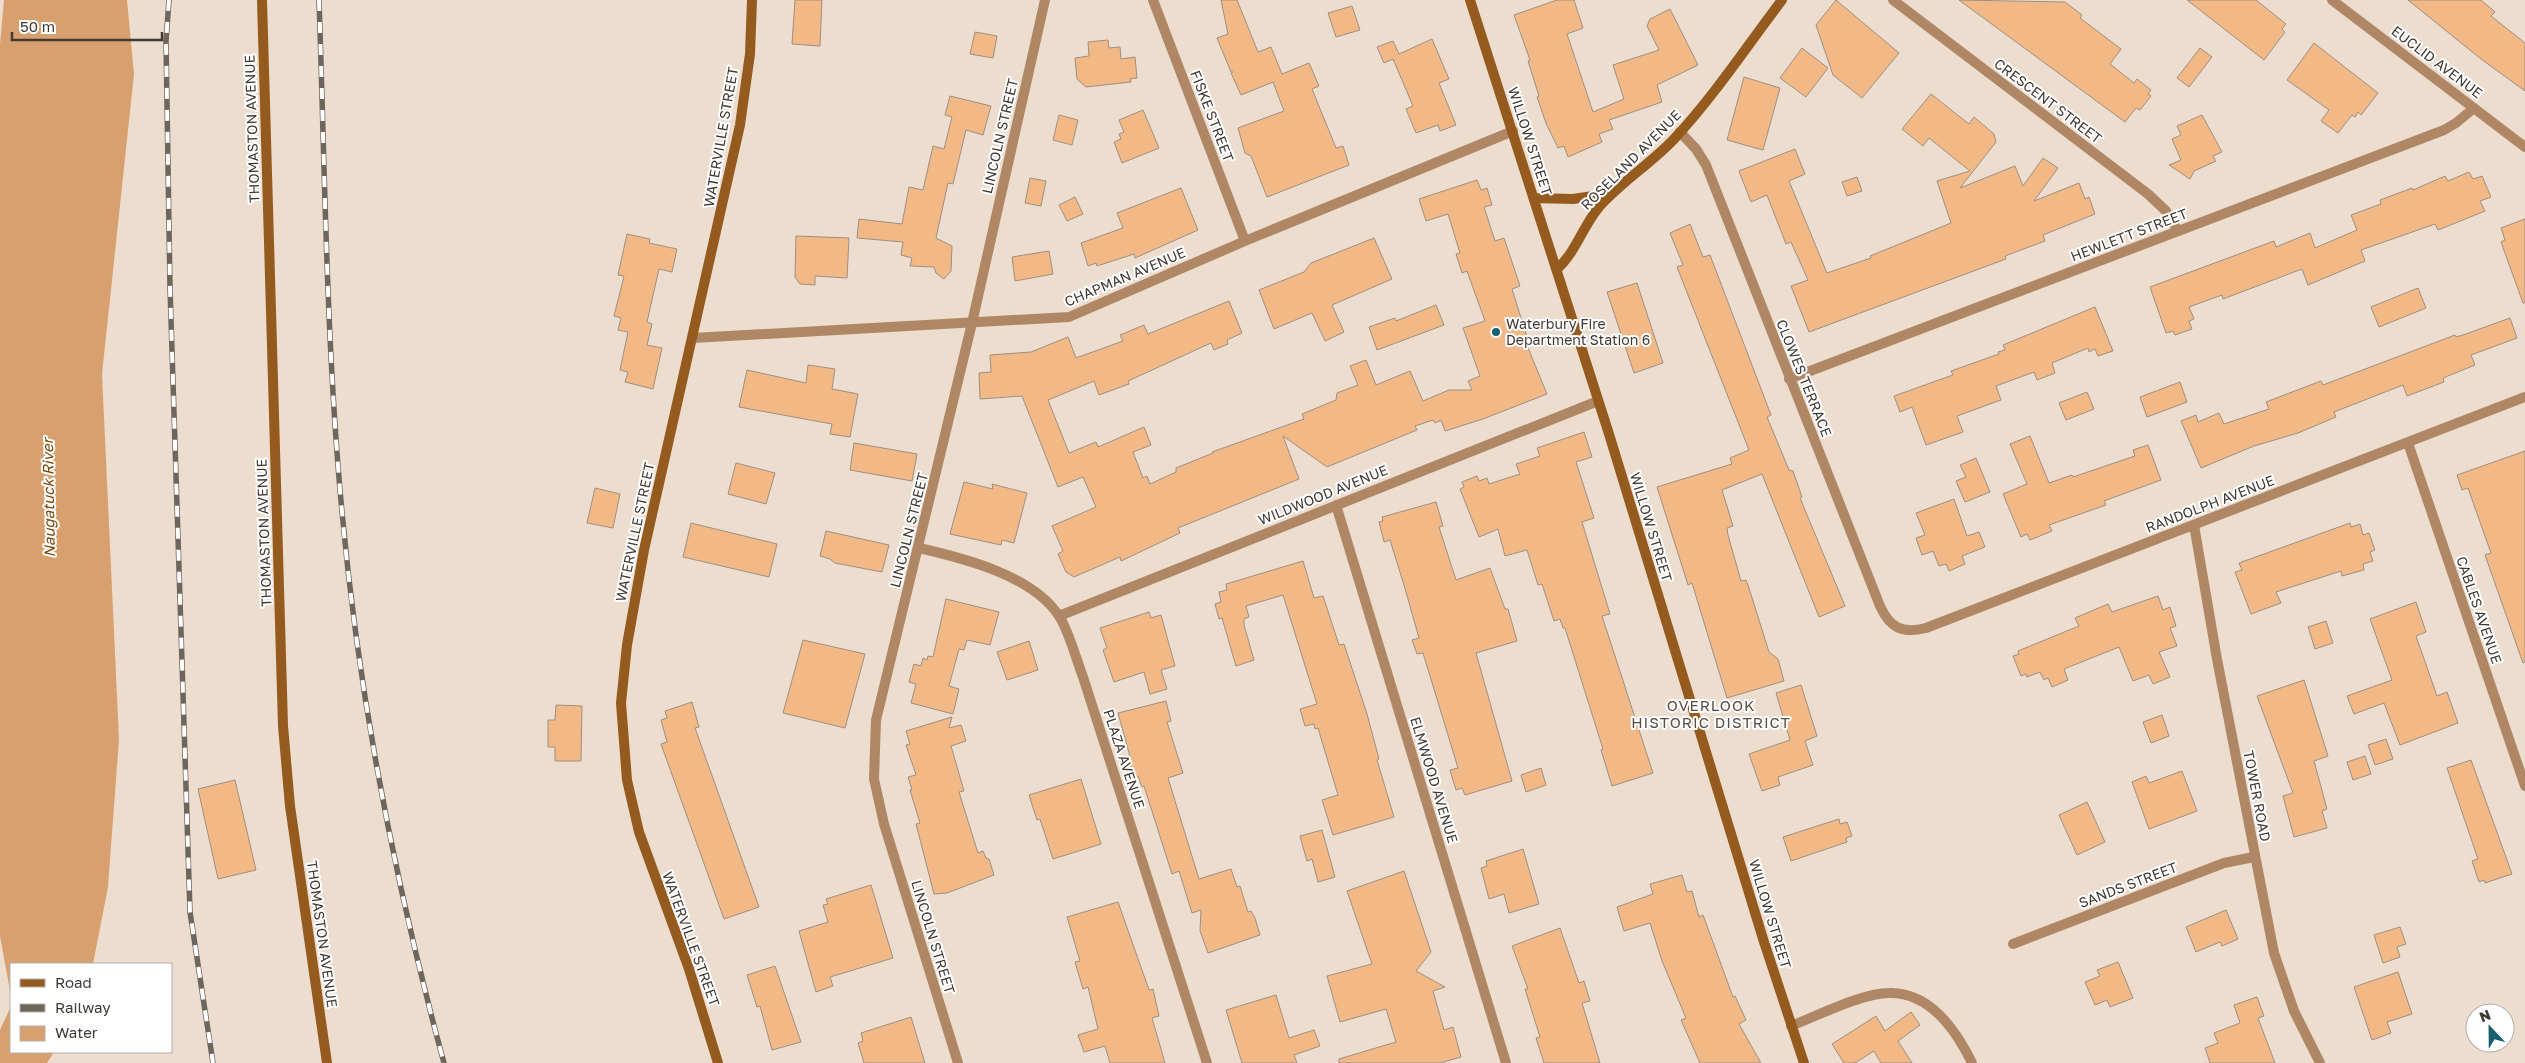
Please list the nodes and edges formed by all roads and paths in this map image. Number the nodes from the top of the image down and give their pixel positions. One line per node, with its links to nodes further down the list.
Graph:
1 (262, 0): 33 (street, THOMASTON AVENUE)
2 (752, 0): 19 (street, WATERVILLE STREET)
3 (1045, 0): 18 (street, LINCOLN STREET)
4 (1154, 0): 16 (street, FISKE STREET)
5 (1470, 0): 10 (street, WILLOW STREET)
6 (1782, 0): 11 (street, ROSELAND AVENUE)
7 (1893, 0): 15 (street, CRESCENT STREET)
8 (2332, 0): 9 (street, EUCLID AVENUE)
9 (2474, 108): 12 (street, EUCLID AVENUE); 15 (street, HEWLETT STREET)
10 (1513, 131): 14 (street, WILLOW STREET); 16 (street, CHAPMAN AVENUE)
11 (1680, 132): 13 (street, ROSELAND AVENUE); 20 (street, CLOWES TERRACE)
12 (2525, 147)
13 (1614, 192): 14 (street); 17 (street, ROSELAND AVENUE)
14 (1534, 198): 17 (street, WILLOW STREET)
15 (2178, 231): 20 (street, HEWLETT STREET)
16 (1245, 241): 18 (street, CHAPMAN AVENUE)
17 (1557, 269): 22 (street, WILLOW STREET)
18 (972, 323): 19 (street, CHAPMAN AVENUE); 26 (street, LINCOLN STREET)
19 (693, 338): 34 (street, WATERVILLE STREET)
20 (1789, 380): 28 (street, CLOWES TERRACE)
21 (2525, 397): 23 (street, RANDOLPH AVENUE)
22 (1598, 401): 24 (street, WILDWOOD AVENUE); 32 (street, WILLOW STREET)
23 (2408, 443): 25 (street, RANDOLPH AVENUE); 29 (street, CABLES AVENUE)
24 (1336, 505): 27 (street, WILDWOOD AVENUE); 37 (street, ELMWOOD AVENUE)
25 (2194, 525): 28 (street, RANDOLPH AVENUE); 30 (street, TOWER ROAD)
26 (919, 548): 27 (street, PLAZA AVENUE); 35 (street, LINCOLN STREET)
27 (1059, 616): 36 (street, PLAZA AVENUE)
28 (1904, 631)
29 (2525, 786)
30 (2254, 857): 31 (street, SANDS STREET); 40 (street, TOWER ROAD)
31 (2013, 944)
32 (1791, 1026): 38 (street, WILLOW STREET); 39 (street)
33 (327, 1063)
34 (718, 1063)
35 (958, 1063)
36 (1207, 1063)
37 (1506, 1063)
38 (1804, 1063)
39 (1972, 1063)
40 (2320, 1063)

